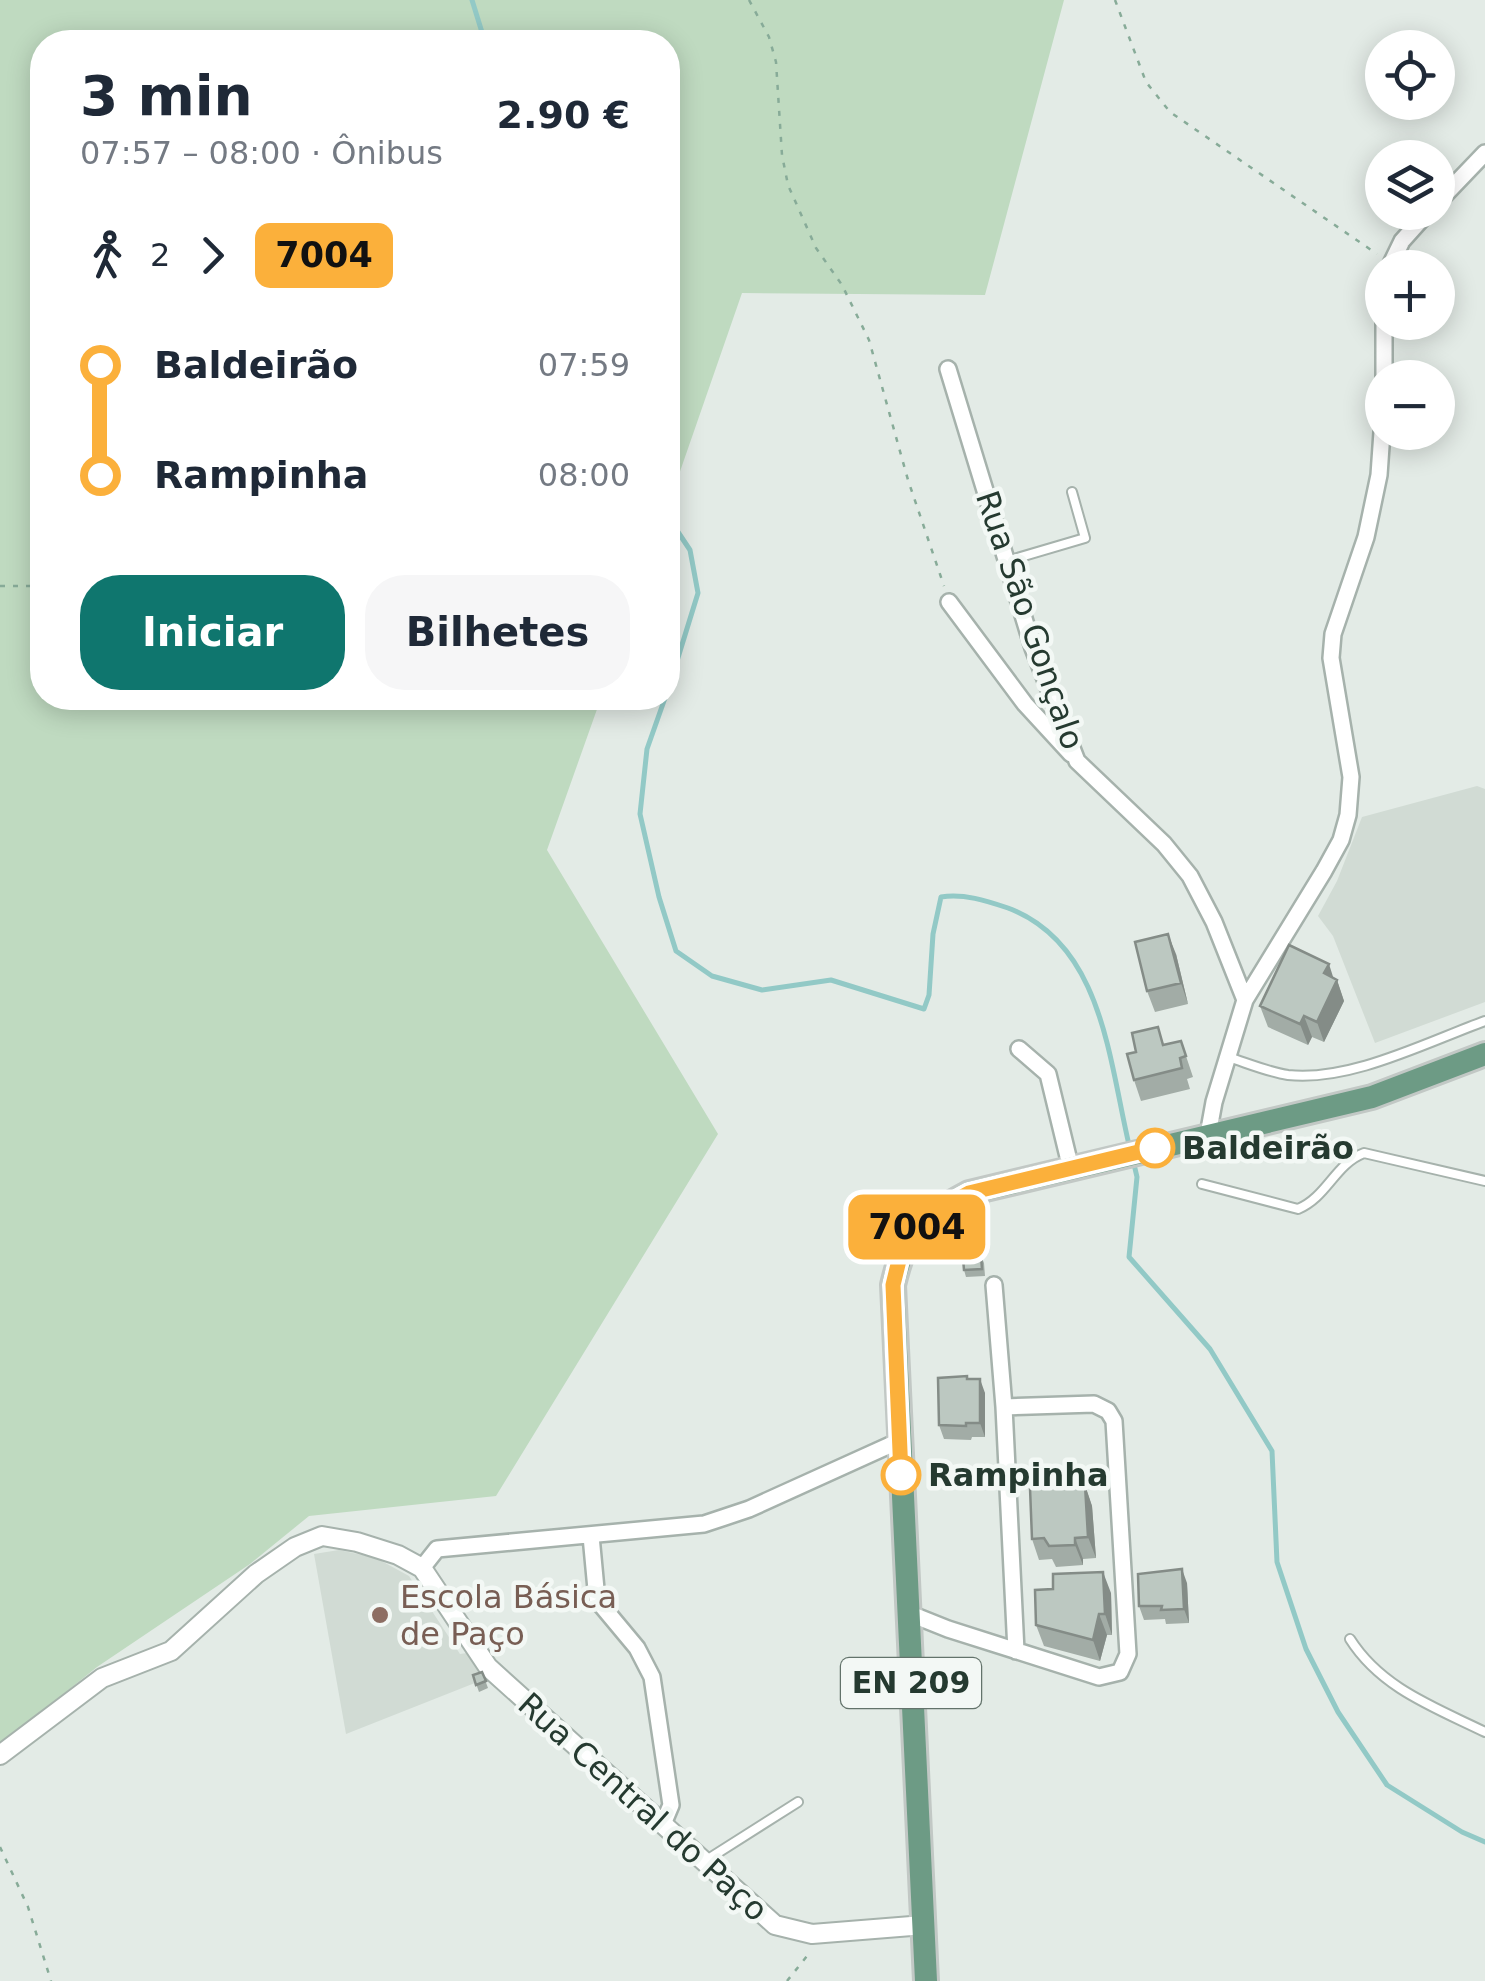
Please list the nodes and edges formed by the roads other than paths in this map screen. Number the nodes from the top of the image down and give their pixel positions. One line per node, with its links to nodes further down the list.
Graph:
1 (1485, 153): 2 (street)
2 (1455, 184)
3 (948, 369): 6 (street, Rua São Gonçalo)
4 (1381, 450): 9 (street)
5 (1072, 492): 6 (lane)
6 (1007, 562): 8 (street, Rua São Gonçalo)
7 (949, 602): 8 (street)
8 (1077, 761): 9 (street, Rua São Gonçalo)
9 (1245, 1000): 13 (street)
10 (1485, 1021): 13 (lane)
11 (1019, 1049): 15 (street)
12 (1485, 1054): 14 (main road, EN 209)
13 (1228, 1057): 14 (street)
14 (1208, 1135): 15 (main road, EN 209)
15 (1071, 1168): 20 (main road, EN 209)
16 (1485, 1180): 17 (lane)
17 (1202, 1184)
18 (994, 1284): 19 (street)
19 (1004, 1407): 27 (street); 27 (street)
20 (900, 1440): 21 (street); 23 (main road, EN 209)
21 (592, 1536): 22 (street); 31 (street)
22 (422, 1568): 29 (street); 31 (street, Rua Central do Paço)
23 (908, 1613): 24 (street); 26 (main road, EN 209)
24 (948, 1629): 26 (street); 27 (street)
25 (1350, 1639): 28 (lane)
26 (909, 1642): 33 (main road, EN 209)
27 (1016, 1650)
28 (1485, 1732)
29 (0, 1755)
30 (798, 1802): 32 (lane)
31 (663, 1824): 32 (street, Rua Central do Paço)
32 (704, 1862): 33 (street, Rua Central do Paço)
33 (924, 1926): 34 (main road, EN 209)
34 (926, 1981)

